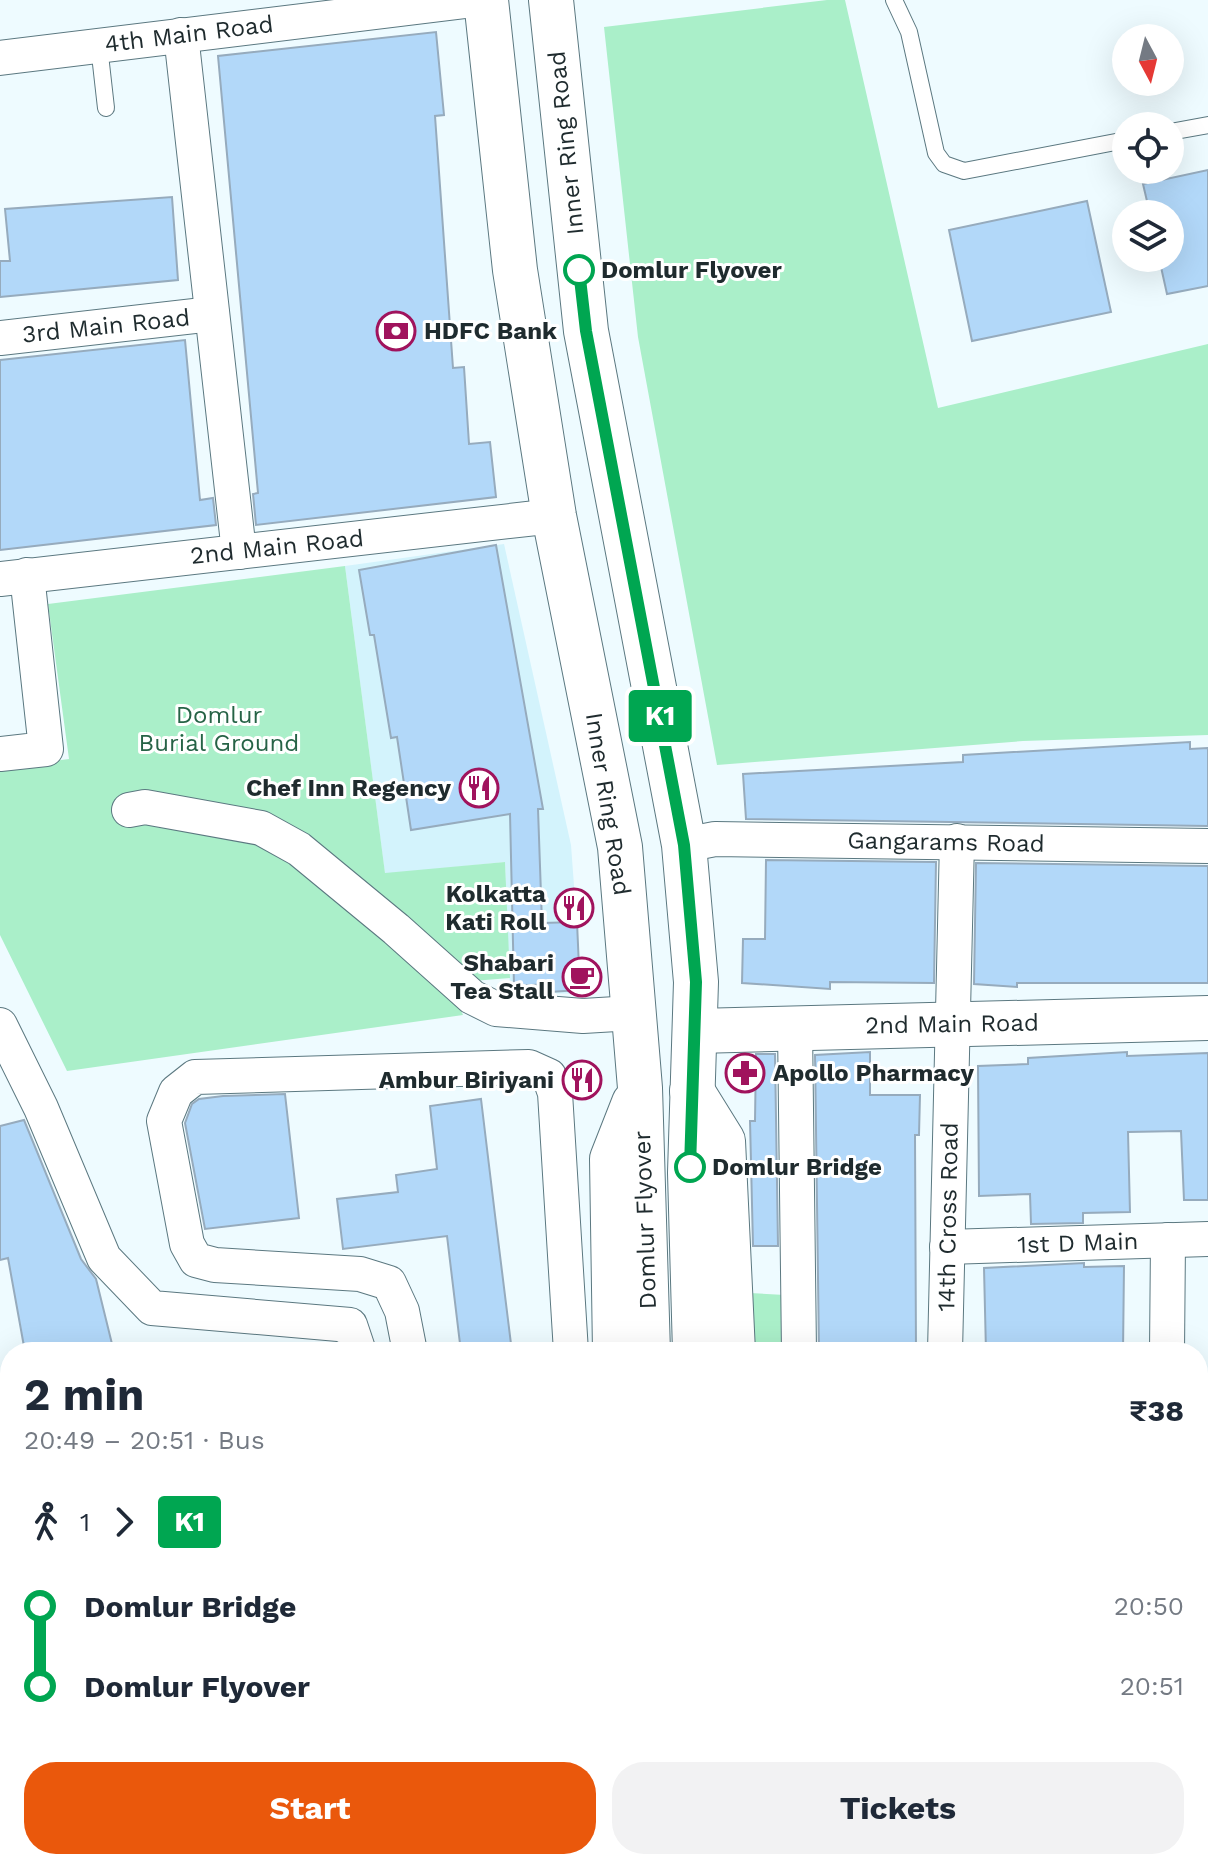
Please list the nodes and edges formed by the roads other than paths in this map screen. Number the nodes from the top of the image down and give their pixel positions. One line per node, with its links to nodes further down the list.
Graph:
1 (474, 0): 5 (street, 4th Main Road)
2 (486, 0): 14 (main road, Inner Ring Road)
3 (551, 0): 20 (main road, Inner Ring Road)
4 (894, 0): 11 (lane)
5 (181, 35): 6 (street, 4th Main Road); 12 (street)
6 (99, 46): 7 (street, 4th Main Road); 8 (lane)
7 (0, 58)
8 (106, 108)
9 (1208, 125): 10 (lane)
10 (1184, 129)
11 (1112, 143)
12 (212, 314): 13 (street, 3rd Main Road); 15 (street)
13 (0, 338)
14 (554, 516): 15 (street, 2nd Main Road); 22 (main road, Inner Ring Road)
15 (239, 552): 16 (street, 2nd Main Road)
16 (14, 577): 17 (street)
17 (0, 754)
18 (129, 810): 22 (street)
19 (957, 841): 20 (street, Gangarams Road); 21 (street, Gangarams Road); 24 (street, 14th Cross Road)
20 (684, 845): 27 (main road, Inner Ring Road)
21 (1208, 846)
22 (633, 1013): 28 (main road, Inner Ring Road)
23 (1208, 1018): 24 (main road, 2nd Main Road)
24 (953, 1024): 26 (main road, 2nd Main Road); 32 (street, 14th Cross Road)
25 (0, 1025): 33 (street)
26 (795, 1028): 27 (main road, 2nd Main Road); 40 (street)
27 (697, 1031): 29 (main road, Inner Ring Road)
28 (640, 1088): 36 (main road); 37 (main road, Domlur Flyover)
29 (692, 1091): 38 (main road, Domlur Flyover); 39 (main road)
30 (1208, 1239): 31 (street, 1st D Main)
31 (1168, 1240): 32 (street, 1st D Main); 42 (street)
32 (947, 1247): 41 (street, 14th Cross Road)
33 (356, 1342)
34 (408, 1342): 35 (street)
35 (570, 1342)
36 (615, 1342)
37 (648, 1342)
38 (695, 1342)
39 (733, 1342)
40 (799, 1342)
41 (945, 1342)
42 (1167, 1342)

